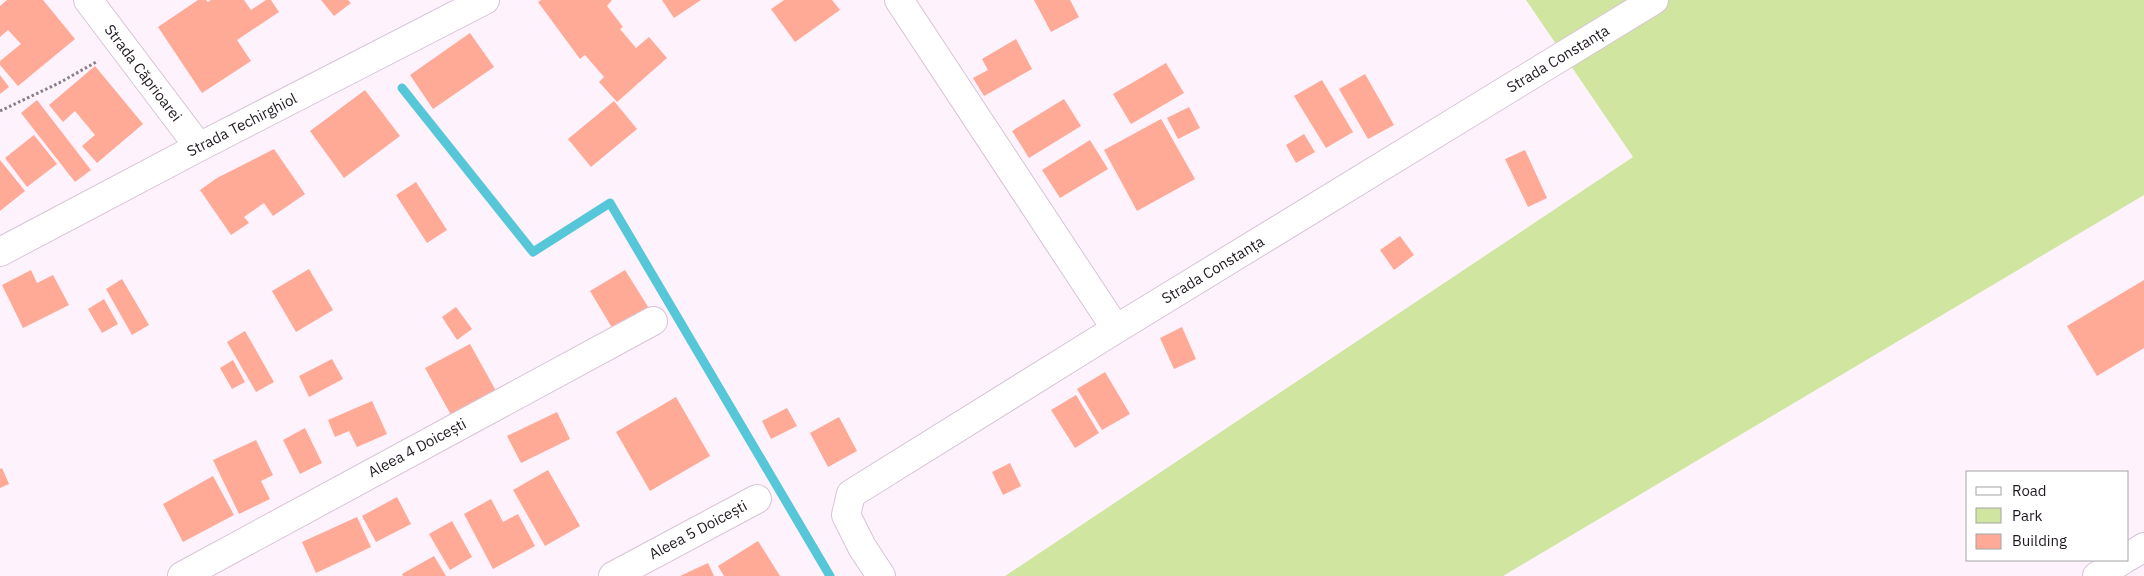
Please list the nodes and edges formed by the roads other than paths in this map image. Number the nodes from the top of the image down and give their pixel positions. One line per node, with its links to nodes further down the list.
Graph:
1 (88, 0): 5 (street, Strada Căprioarei)
2 (485, 0): 5 (street, Strada Techirghiol)
3 (899, 0): 8 (street)
4 (1654, 0): 8 (street, Strada Constanța)
5 (199, 147): 6 (street, Strada Techirghiol)
6 (0, 252)
7 (653, 321): 13 (street, Aleea 4 Doicești)
8 (1116, 328): 15 (street, Strada Constanța)
9 (757, 499): 14 (street, Aleea 5 Doicești)
10 (2144, 547): 11 (street)
11 (2129, 556)
12 (2121, 561): 16 (street)
13 (182, 576)
14 (613, 576)
15 (881, 576)
16 (2097, 576)

